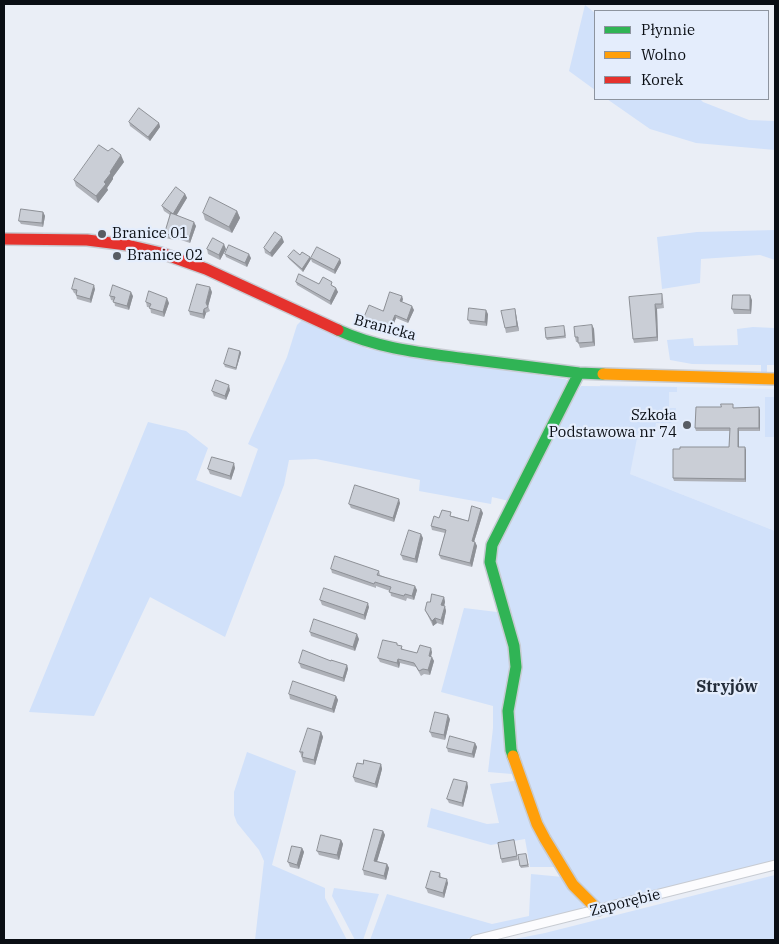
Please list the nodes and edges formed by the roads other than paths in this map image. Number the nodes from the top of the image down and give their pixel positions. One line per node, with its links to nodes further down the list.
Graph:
1 (4, 238): 2 (street, Branicka)
2 (578, 373): 3 (street, Branicka); 5 (street)
3 (775, 379)
4 (775, 865): 5 (street, Zaporębie)
5 (598, 910): 6 (street, Zaporębie)
6 (475, 940)

